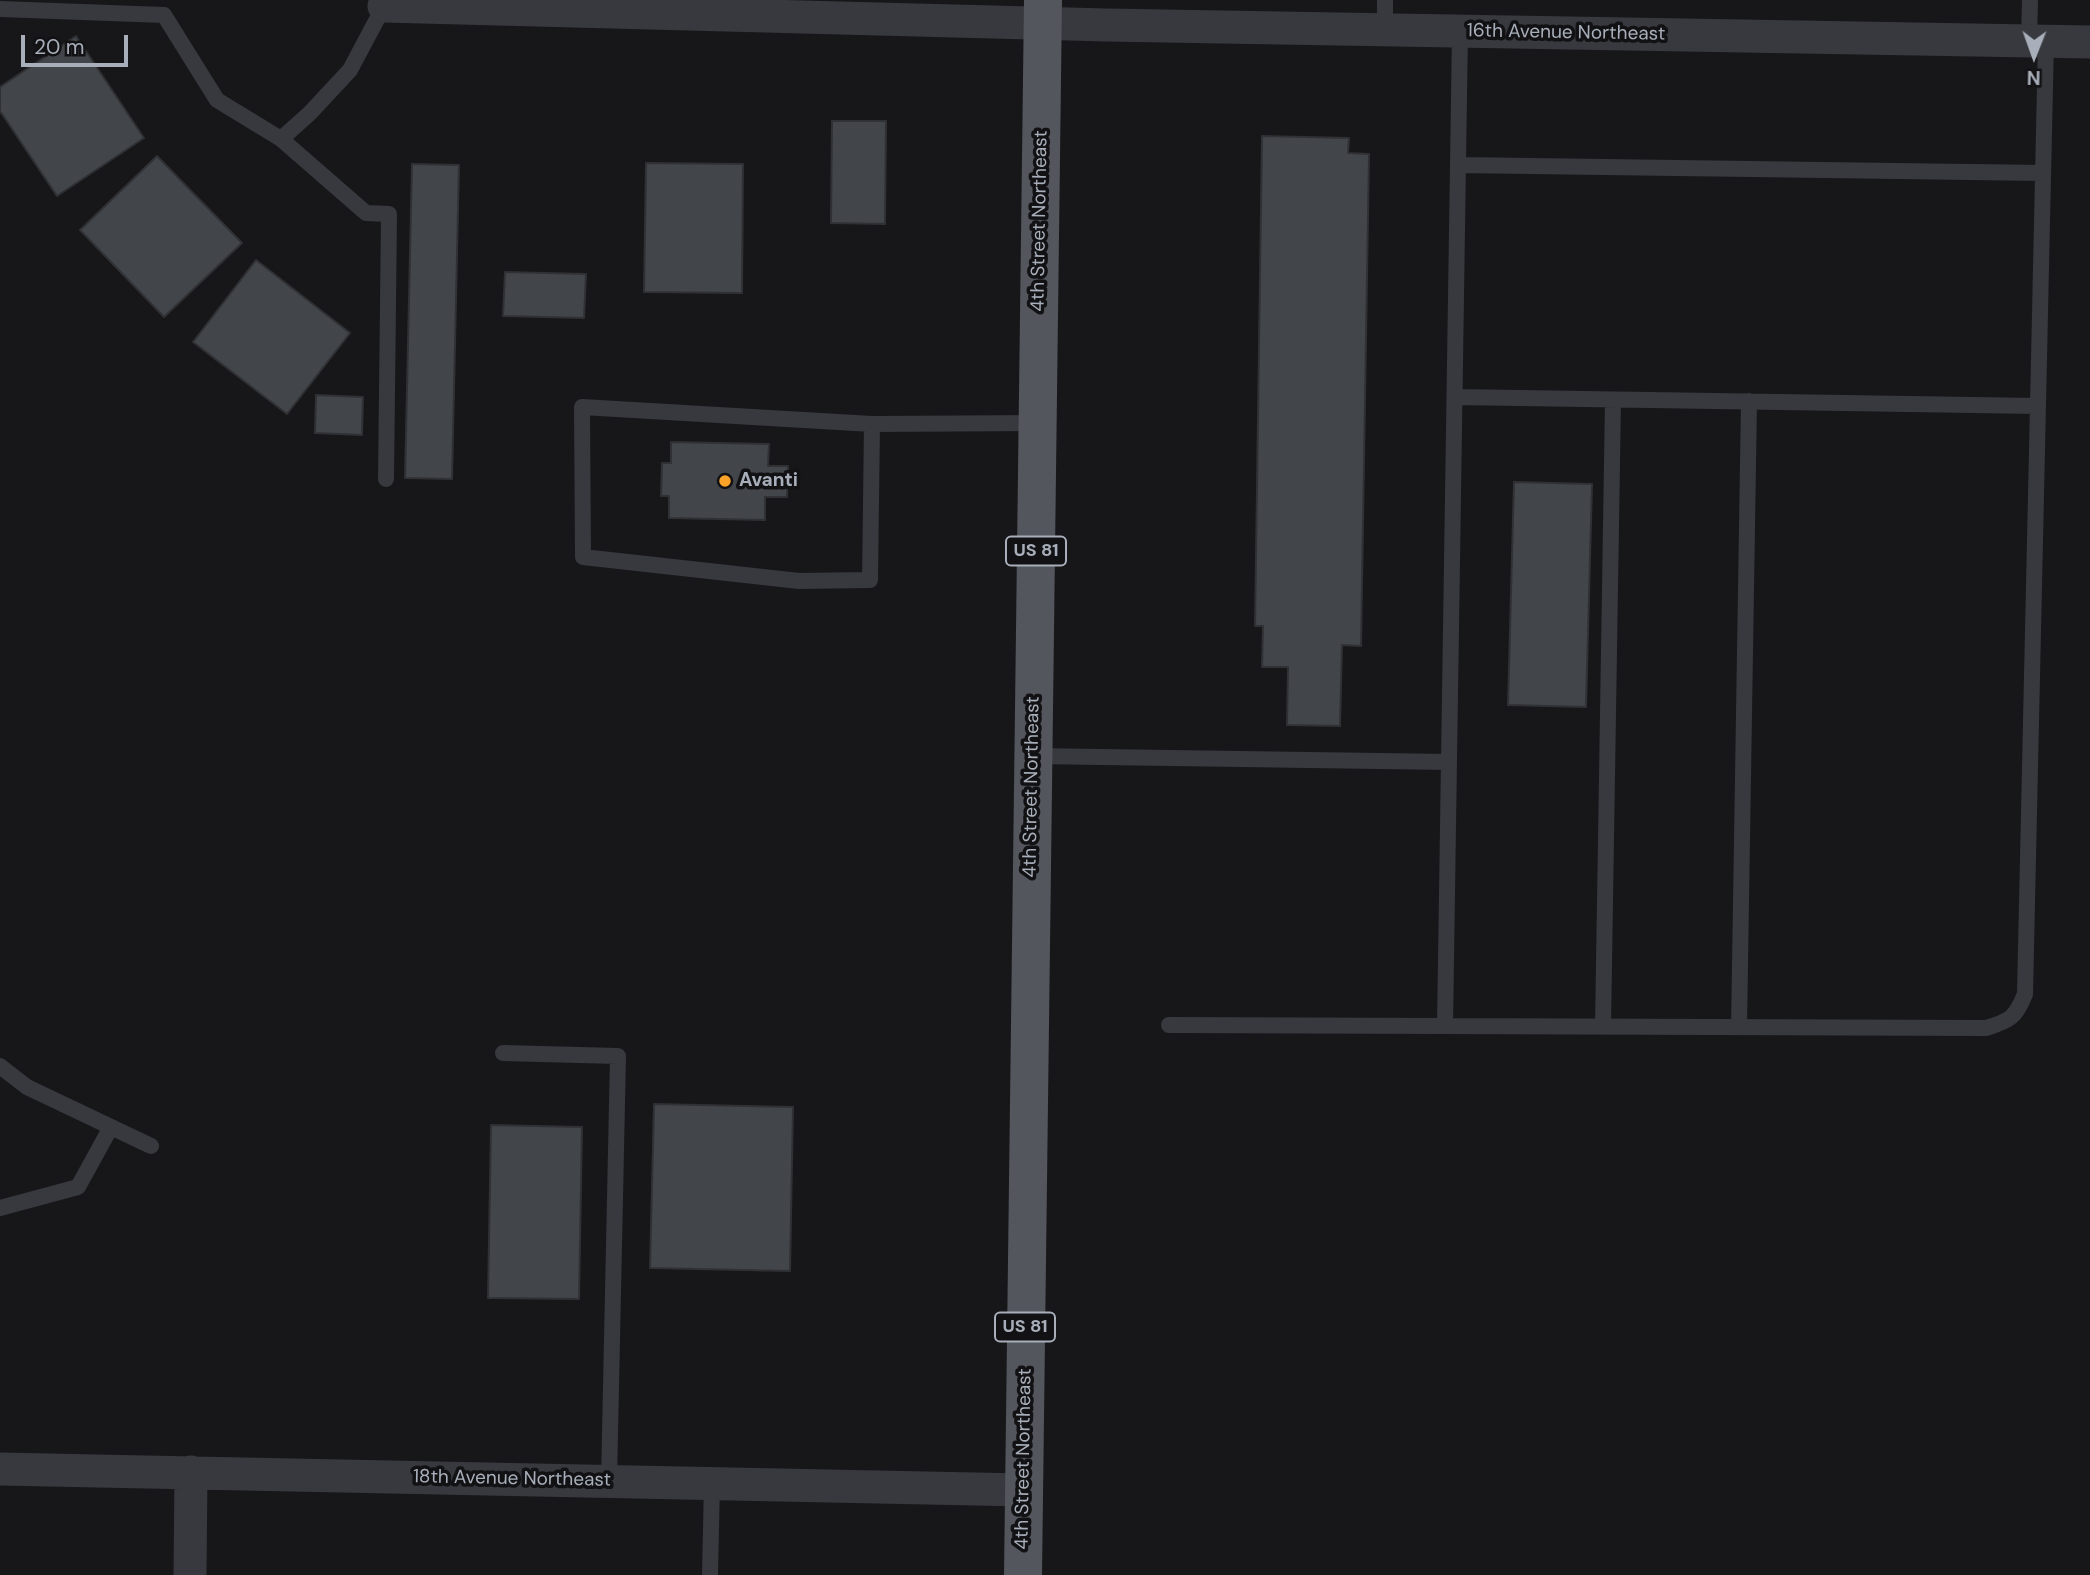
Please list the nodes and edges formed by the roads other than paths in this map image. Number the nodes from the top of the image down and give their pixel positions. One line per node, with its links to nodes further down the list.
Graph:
1 (2030, 0): 7 (lane)
2 (384, 3): 4 (street, 16th Avenue Northeast); 9 (lane)
3 (0, 9): 9 (lane)
4 (1043, 11): 5 (street, 16th Avenue Northeast); 17 (main road, 4th Street Northeast / US 81)
5 (1385, 15): 6 (street, 16th Avenue Northeast)
6 (1460, 31): 7 (street, 16th Avenue Northeast); 10 (lane)
7 (2037, 41): 8 (street, 16th Avenue Northeast); 11 (lane)
8 (2090, 42)
9 (281, 139): 18 (lane)
10 (1458, 165): 11 (lane); 12 (lane)
11 (2043, 173): 15 (lane)
12 (1455, 397): 13 (lane); 20 (lane)
13 (1613, 400): 14 (lane); 23 (lane)
14 (1749, 401): 15 (lane); 24 (lane)
15 (2038, 406): 24 (lane)
16 (872, 424): 16 (lane); 17 (lane)
17 (1038, 424): 19 (main road, 4th Street Northeast / US 81)
18 (386, 479)
19 (1032, 756): 20 (lane); 34 (main road, 4th Street Northeast / US 81)
20 (1449, 762): 22 (lane)
21 (1169, 1025): 22 (lane)
22 (1446, 1025): 23 (lane)
23 (1603, 1026): 24 (lane)
24 (1739, 1027)
25 (503, 1054): 32 (lane)
26 (0, 1066): 27 (lane)
27 (111, 1127): 28 (lane); 29 (lane)
28 (151, 1146)
29 (0, 1208)
30 (0, 1469): 31 (street, 18th Avenue Northeast)
31 (191, 1472): 32 (street, 18th Avenue Northeast); 35 (street)
32 (609, 1481): 33 (street, 18th Avenue Northeast)
33 (712, 1483): 34 (street, 18th Avenue Northeast); 36 (lane)
34 (1024, 1490): 37 (main road, 4th Street Northeast / US 81)
35 (190, 1575)
36 (710, 1575)
37 (1023, 1575)

